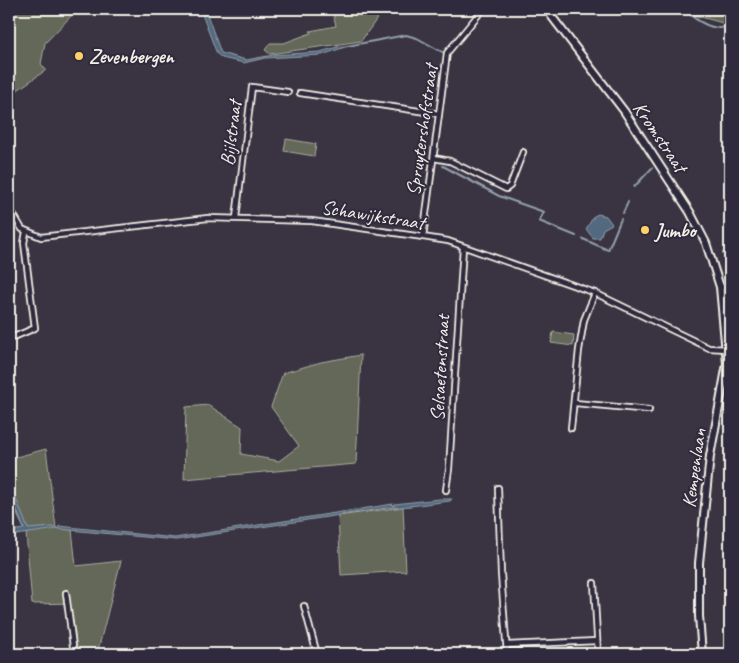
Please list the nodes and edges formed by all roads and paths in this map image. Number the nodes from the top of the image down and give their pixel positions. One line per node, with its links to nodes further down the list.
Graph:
1 (483, 9): 5 (street, Spruytershofstraat)
2 (546, 9): 13 (main road, Kromstraat)
3 (288, 92): 9 (street, Bijlstraat)
4 (300, 93): 5 (street)
5 (439, 114): 7 (street, Spruytershofstraat)
6 (523, 152): 7 (street)
7 (434, 158): 11 (street, Spruytershofstraat)
8 (9, 207): 10 (street)
9 (236, 218): 10 (street, Schawijkstraat); 11 (street, Schawijkstraat)
10 (26, 232): 16 (street)
11 (423, 237): 12 (street, Schawijkstraat)
12 (463, 247): 15 (street, Schawijkstraat); 22 (street, Selsaetenstraat)
13 (720, 287): 14 (street); 17 (main road, Kempenlaan)
14 (730, 287)
15 (595, 293): 17 (street, Schawijkstraat); 18 (street)
16 (9, 339)
17 (727, 349): 32 (main road, Kempenlaan)
18 (575, 403): 19 (street); 20 (street)
19 (649, 410)
20 (571, 428)
21 (498, 488): 27 (street)
22 (446, 490)
23 (594, 583): 26 (street)
24 (66, 593): 28 (street)
25 (304, 606): 29 (street)
26 (597, 641): 27 (street); 31 (street)
27 (507, 645): 30 (street)
28 (74, 654)
29 (317, 654)
30 (508, 654)
31 (598, 654)
32 (702, 654)

